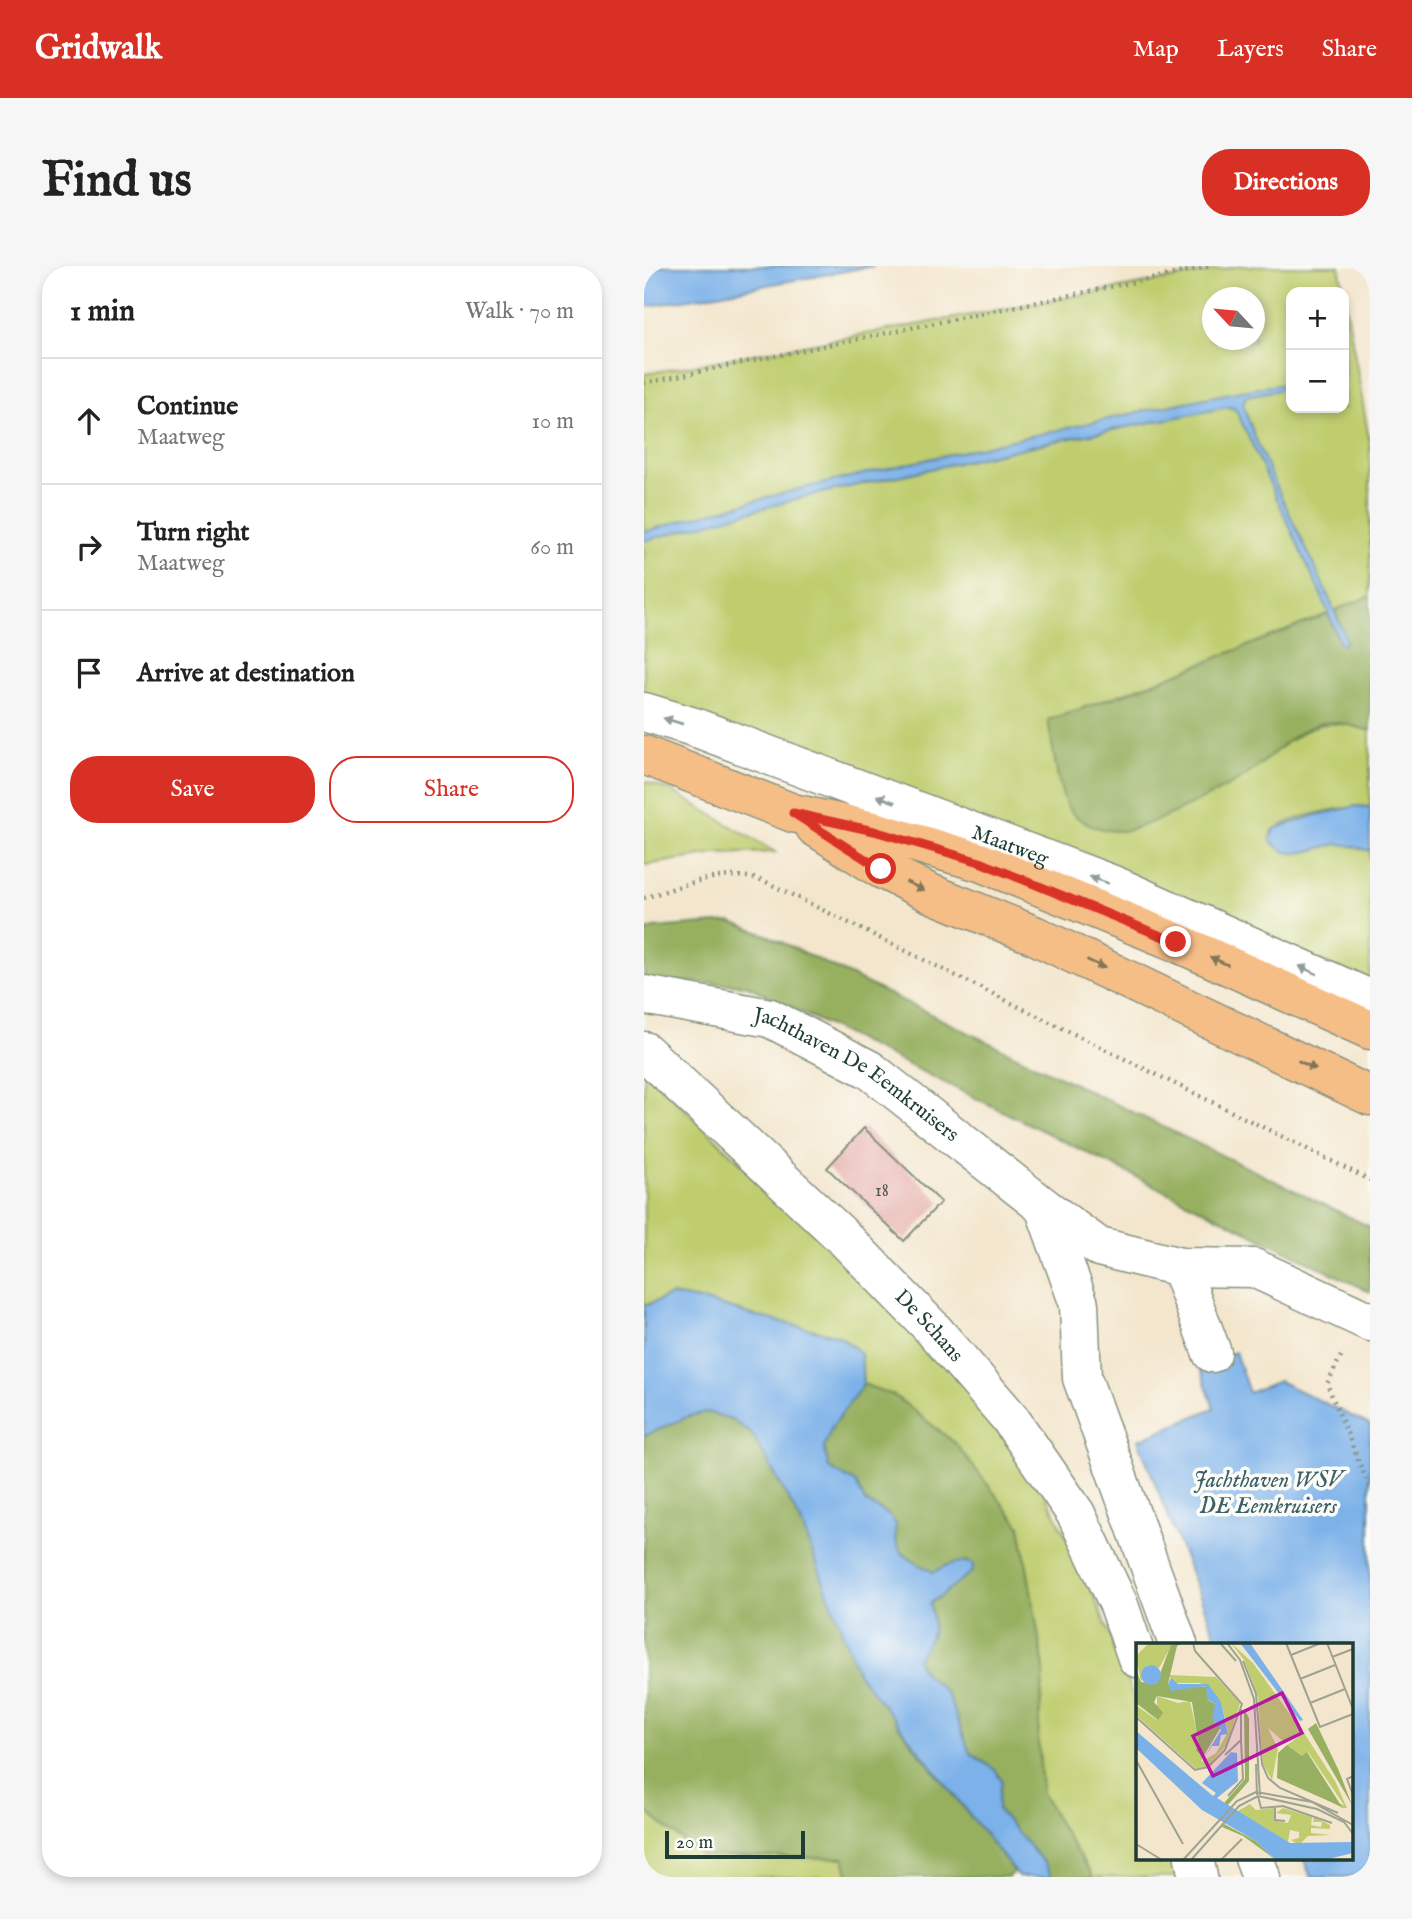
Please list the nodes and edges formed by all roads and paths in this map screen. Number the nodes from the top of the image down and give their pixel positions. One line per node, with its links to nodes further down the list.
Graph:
1 (1212, 266): 4 (path)
2 (1367, 266): 3 (path)
3 (1370, 285)
4 (644, 383)
5 (644, 712): 10 (street, Maatweg, one-way to 5)
6 (644, 755): 7 (main road, Maatweg)
7 (793, 813): 11 (main road, Maatweg, one-way to 7); 13 (main road, Maatweg, one-way to 13)
8 (644, 898): 14 (path)
9 (644, 995): 15 (street, Jachthaven De Eemkruisers)
10 (1370, 999)
11 (1370, 1030)
12 (644, 1051): 21 (street, De Schans)
13 (1370, 1096)
14 (1370, 1180)
15 (1044, 1208): 16 (street, Jachthaven De Eemkruisers); 20 (street)
16 (1180, 1267): 17 (street, Jachthaven De Eemkruisers); 18 (street)
17 (1366, 1320): 19 (path)
18 (1212, 1353)
19 (1370, 1489)
20 (1178, 1643)
21 (1136, 1655)
22 (1255, 1860): 23 (street)
23 (1261, 1877)

